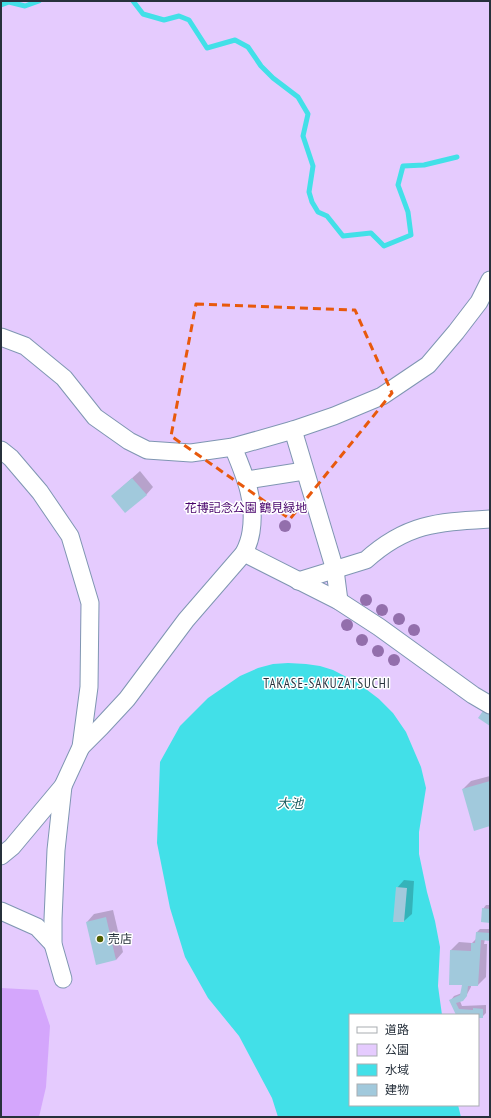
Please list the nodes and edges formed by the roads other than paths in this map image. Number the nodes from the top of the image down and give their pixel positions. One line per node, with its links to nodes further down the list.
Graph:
1 (490, 280): 3 (street)
2 (1, 337): 4 (street)
3 (293, 430): 4 (street); 6 (street)
4 (232, 448): 7 (street)
5 (1, 450): 14 (street)
6 (304, 471): 7 (street); 10 (street)
7 (247, 480): 9 (street)
8 (490, 519): 10 (street)
9 (244, 553): 11 (street); 14 (street)
10 (335, 570): 11 (street); 12 (street)
11 (298, 581): 12 (street)
12 (339, 601): 13 (street)
13 (490, 705)
14 (81, 747): 15 (street)
15 (63, 786): 16 (street); 18 (street)
16 (1, 856)
17 (1, 911): 18 (street)
18 (53, 944): 19 (street)
19 (63, 979)

